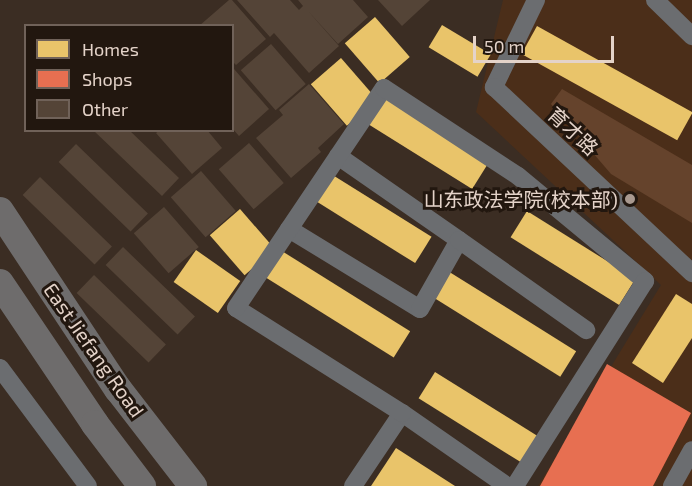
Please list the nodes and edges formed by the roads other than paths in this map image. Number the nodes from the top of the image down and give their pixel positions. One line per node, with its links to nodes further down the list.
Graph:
1 (536, 0): 8 (street, 育才路)
2 (655, 0): 3 (street)
3 (692, 36)
4 (338, 156): 6 (street); 7 (street); 19 (street)
5 (0, 211): 16 (main road, East Jiefang Road)
6 (289, 229): 7 (street); 12 (street)
7 (459, 240): 10 (street)
8 (692, 273)
9 (0, 283): 15 (main road, East Jiefang Road)
10 (586, 330)
11 (0, 368): 14 (street)
12 (402, 413): 17 (street); 18 (street)
13 (692, 450): 20 (street)
14 (88, 486)
15 (142, 486)
16 (194, 486)
17 (353, 486)
18 (507, 486)
19 (515, 486)
20 (672, 486)

